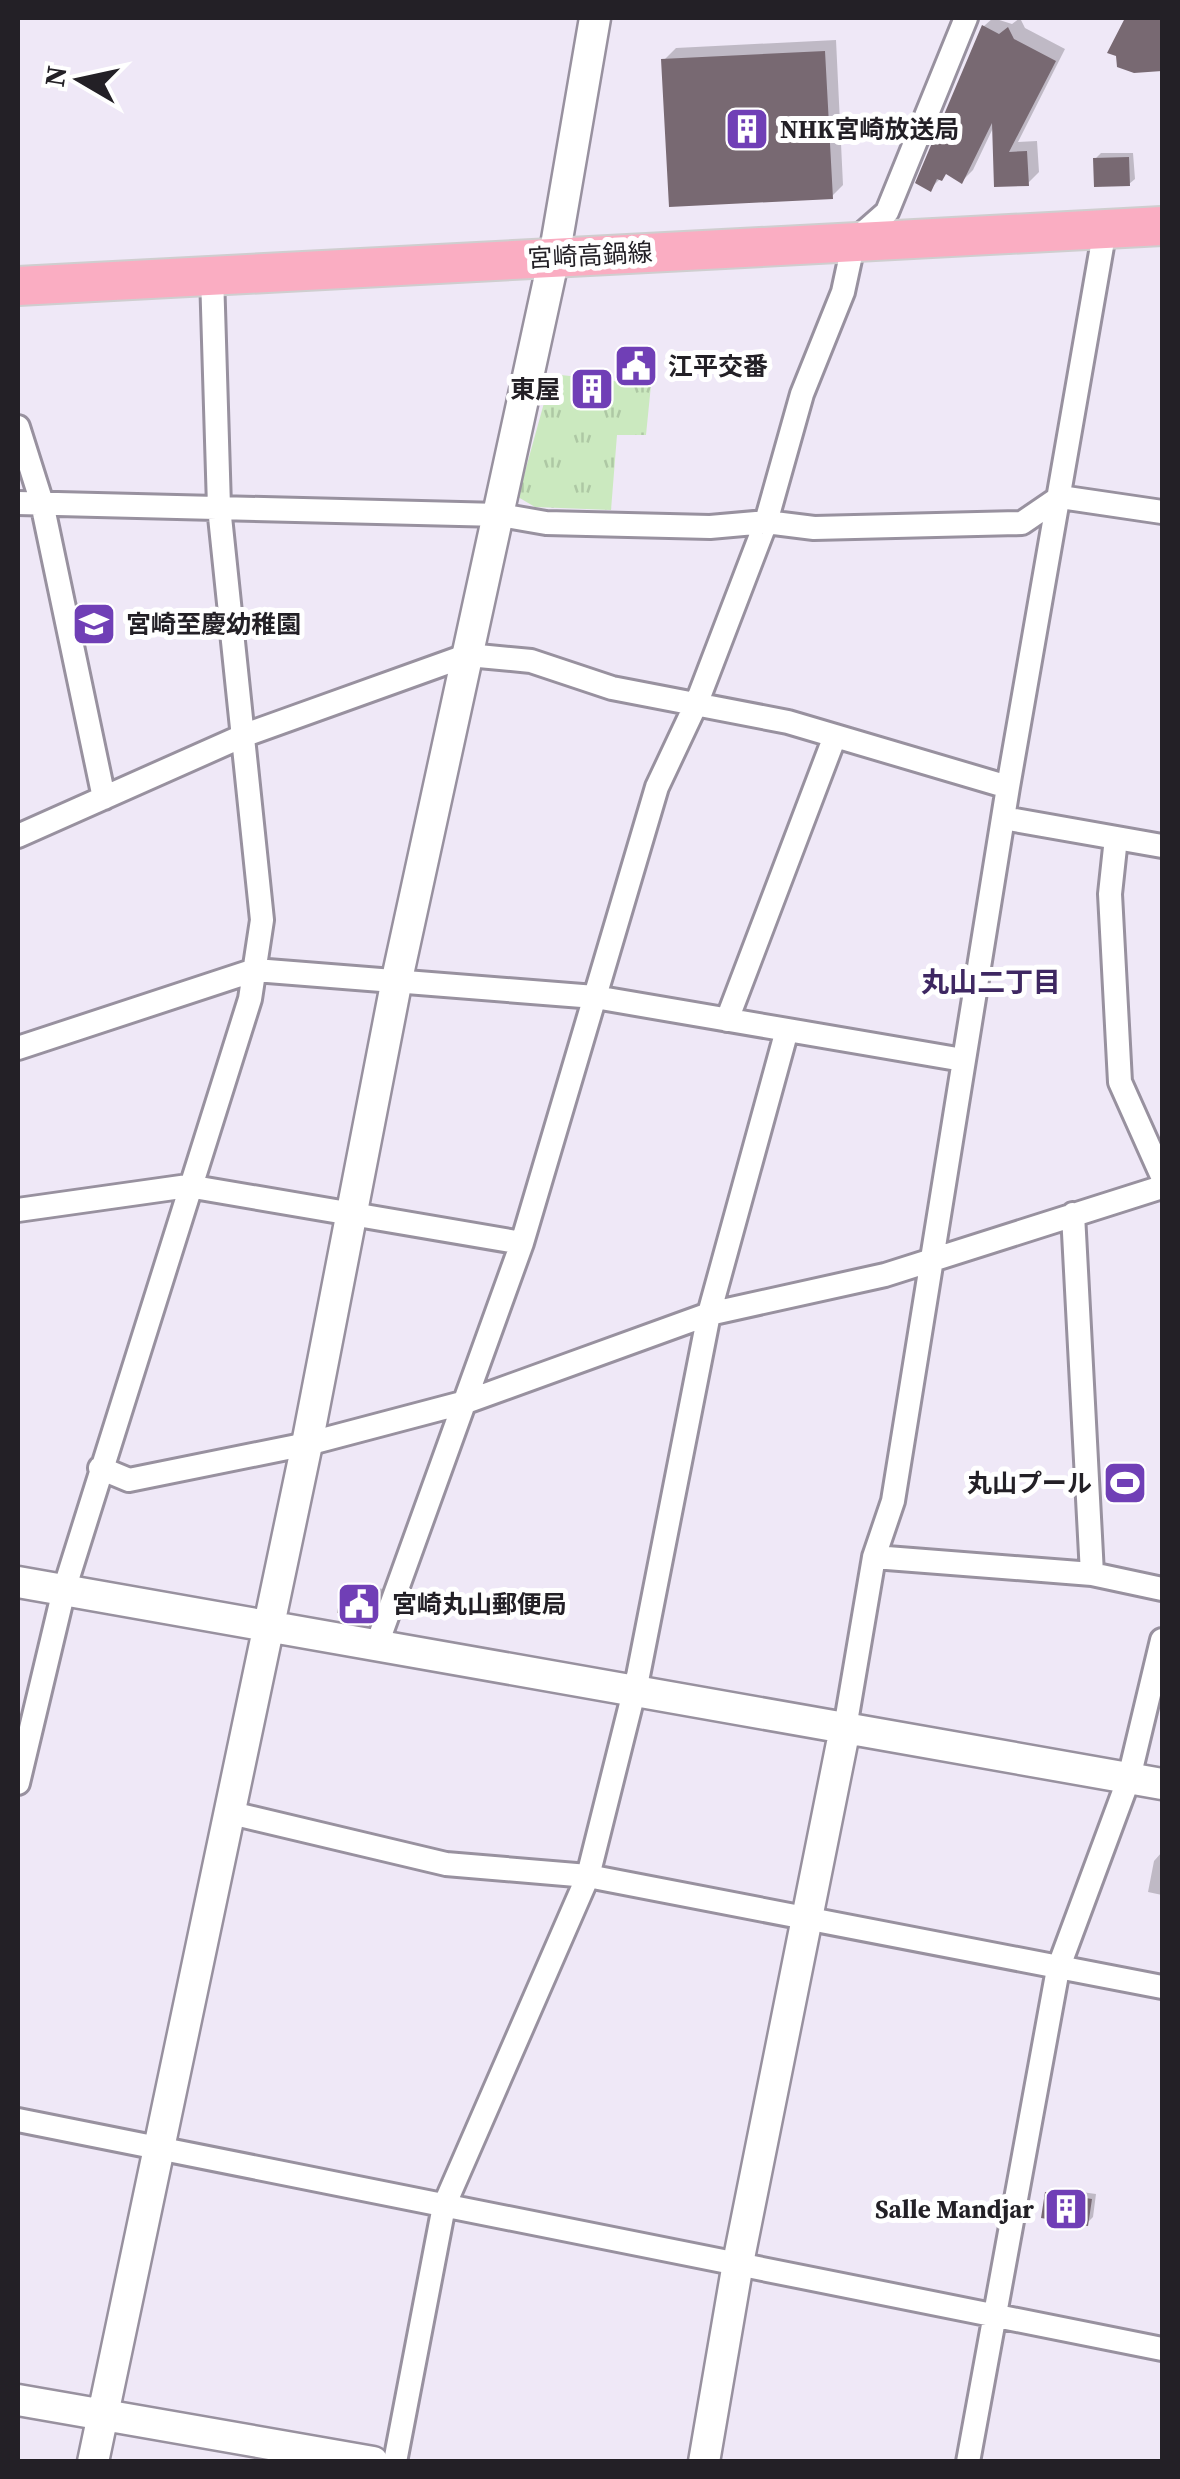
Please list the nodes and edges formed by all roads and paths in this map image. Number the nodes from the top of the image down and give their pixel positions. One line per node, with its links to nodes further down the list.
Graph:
1 (596, 18): 6 (street)
2 (966, 18): 5 (street)
3 (1162, 226): 4 (main road, 宮崎高鍋線)
4 (1105, 229): 5 (main road, 宮崎高鍋線); 10 (street)
5 (854, 241): 6 (main road, 宮崎高鍋線); 16 (street)
6 (554, 257): 7 (main road, 宮崎高鍋線); 15 (street)
7 (212, 274): 8 (main road, 宮崎高鍋線); 13 (street)
8 (18, 286)
9 (18, 427): 12 (street)
10 (1060, 497): 14 (street); 16 (street); 21 (street)
11 (18, 503): 12 (street)
12 (42, 503): 13 (street); 22 (street)
13 (219, 507): 15 (street); 19 (street)
14 (1162, 512)
15 (500, 515): 16 (street); 17 (street)
16 (766, 522): 18 (street)
17 (468, 655): 18 (street); 19 (street); 28 (street)
18 (697, 702): 20 (street); 29 (street)
19 (246, 735): 22 (street); 27 (street)
20 (835, 736): 21 (street); 30 (street)
21 (1008, 788): 23 (street)
22 (104, 798): 24 (street)
23 (1003, 818): 25 (street); 33 (street)
24 (18, 836)
25 (1116, 838): 26 (street); 34 (street)
26 (1162, 846)
27 (255, 970): 28 (street); 32 (street); 35 (street)
28 (398, 979): 29 (street); 38 (street)
29 (595, 997): 30 (street); 40 (street)
30 (728, 1020): 31 (street)
31 (787, 1030): 33 (street); 42 (street)
32 (18, 1048)
33 (963, 1060): 41 (street)
34 (1162, 1176)
35 (188, 1186): 37 (street); 38 (street); 45 (street)
36 (1162, 1187): 39 (street)
37 (18, 1210)
38 (353, 1214): 40 (street); 44 (street)
39 (1073, 1214): 41 (street); 47 (street)
40 (522, 1243): 43 (street)
41 (931, 1260): 42 (street); 46 (street)
42 (708, 1314): 43 (street); 54 (street)
43 (466, 1402): 44 (street); 53 (street)
44 (307, 1444): 45 (street); 51 (street)
45 (100, 1468): 50 (street)
46 (874, 1557): 47 (street); 55 (street)
47 (1092, 1574): 49 (street)
48 (18, 1582): 50 (street)
49 (1162, 1589)
50 (64, 1590): 51 (street); 56 (street)
51 (266, 1625): 53 (street); 60 (street)
52 (1162, 1640): 57 (street)
53 (376, 1647): 54 (street)
54 (633, 1693): 55 (street); 61 (street)
55 (845, 1728): 57 (street); 62 (street)
56 (22, 1738): 58 (street)
57 (1128, 1778): 59 (street); 63 (street)
58 (18, 1783)
59 (1162, 1784)
60 (227, 1812): 61 (street); 66 (street)
61 (588, 1876): 62 (street); 67 (street)
62 (808, 1920): 63 (street); 68 (street)
63 (1058, 1969): 64 (street); 69 (street)
64 (1162, 1987)
65 (18, 2120): 66 (street)
66 (157, 2149): 67 (street); 72 (street)
67 (444, 2206): 68 (street); 75 (street)
68 (738, 2263): 69 (street); 76 (street)
69 (992, 2315): 70 (street); 77 (street)
70 (1162, 2349)
71 (18, 2400): 72 (street)
72 (103, 2415): 73 (street); 74 (street)
73 (94, 2462)
74 (372, 2462)
75 (396, 2462)
76 (704, 2462)
77 (968, 2462)

